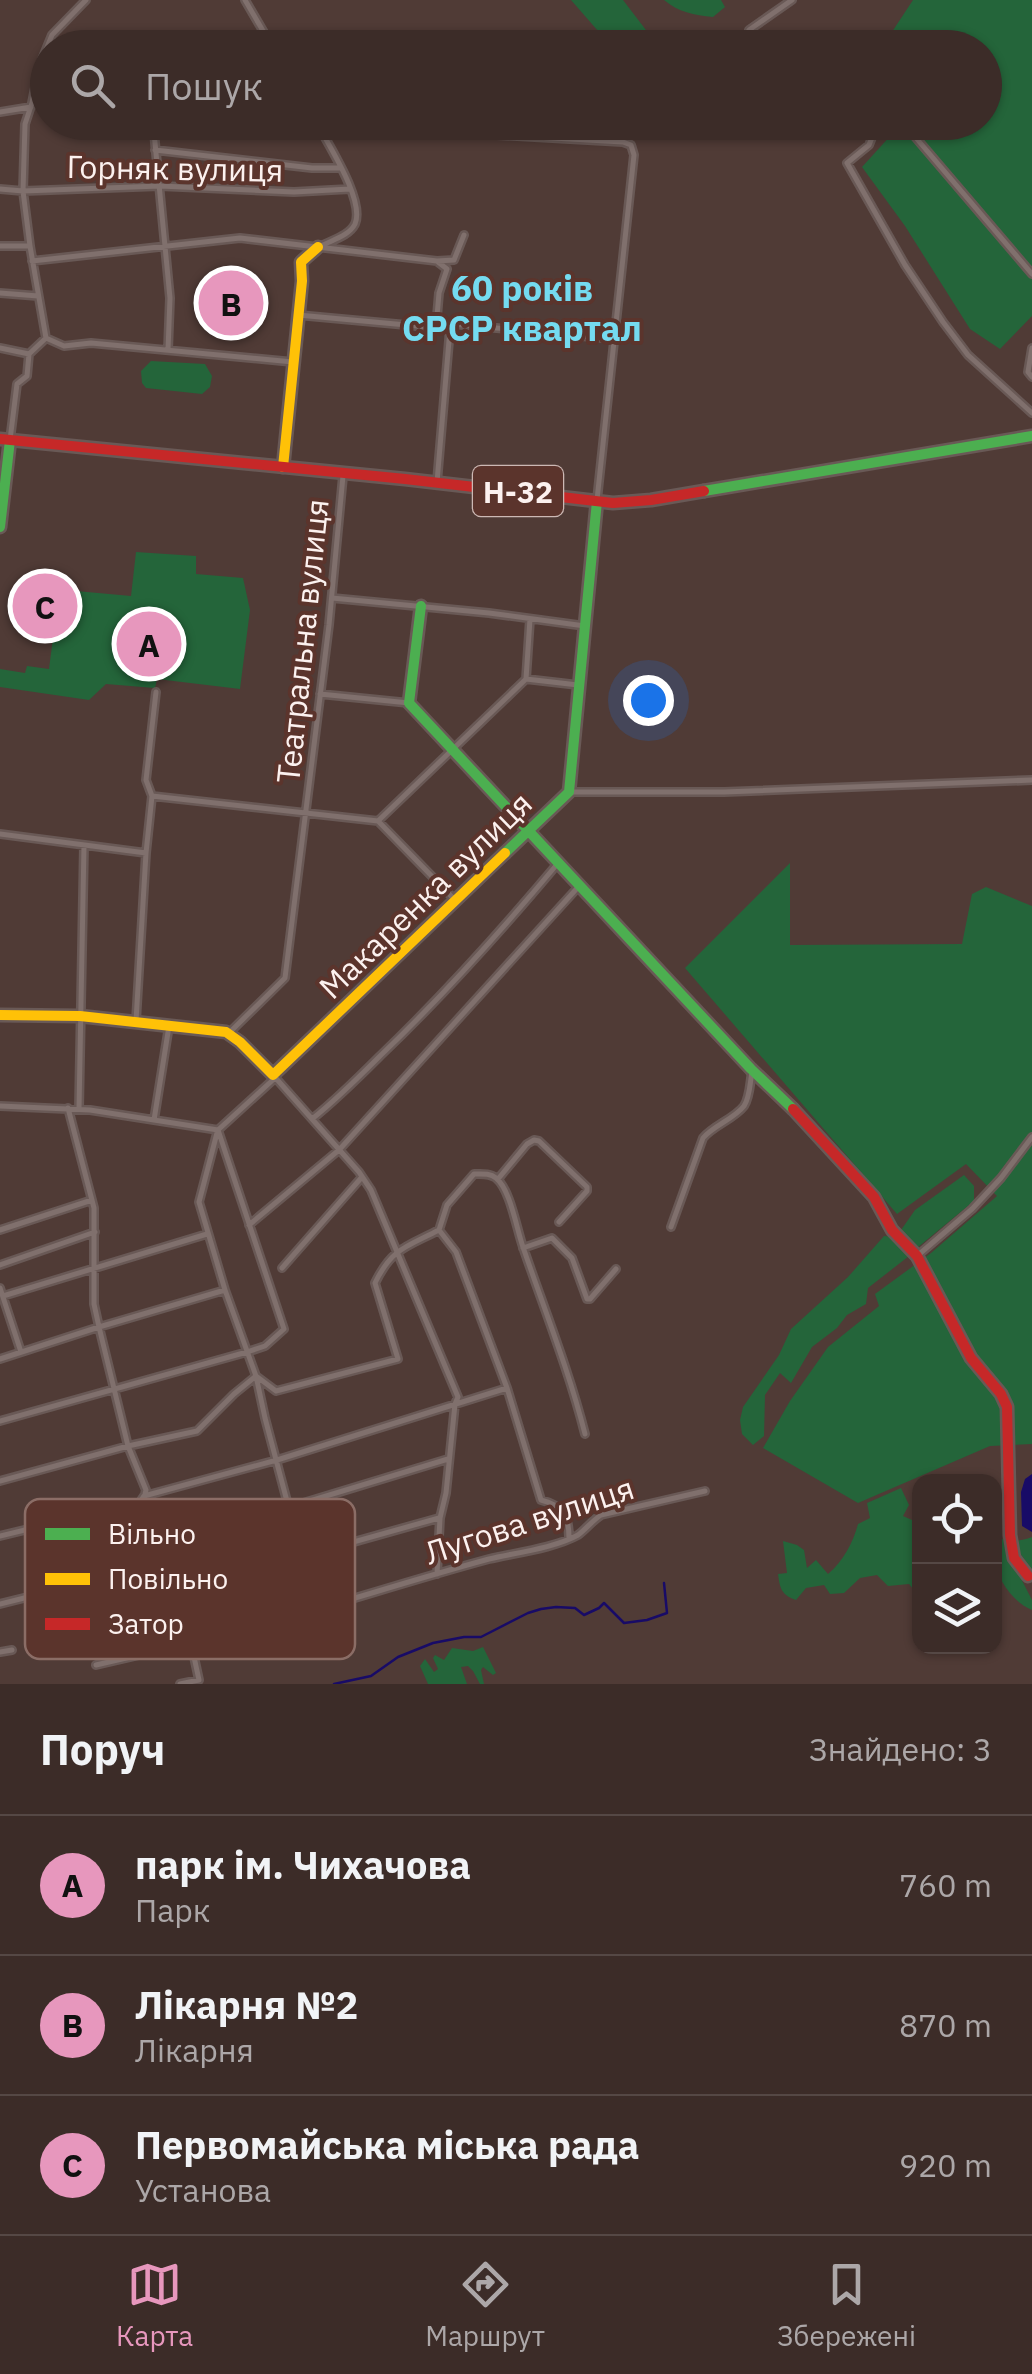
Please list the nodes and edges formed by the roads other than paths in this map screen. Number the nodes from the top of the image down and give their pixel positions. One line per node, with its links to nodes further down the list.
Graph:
1 (86, 0): 4 (street)
2 (245, 0): 5 (street)
3 (792, 0): 6 (street)
4 (57, 30)
5 (262, 30)
6 (750, 30)
7 (30, 107): 9 (street)
8 (30, 110): 20 (street)
9 (0, 112)
10 (154, 140): 15 (street)
11 (325, 140): 16 (street)
12 (587, 140): 35 (street, Макаренка вулиця)
13 (871, 140): 42 (street)
14 (918, 140): 28 (street)
15 (155, 150): 16 (street); 17 (street)
16 (340, 168): 19 (street)
17 (160, 186): 19 (street, Горняк вулиця); 20 (street, Горняк вулиця); 24 (street)
18 (0, 189): 20 (street, Горняк вулиця)
19 (350, 189): 25 (street)
20 (23, 191): 23 (street)
21 (464, 236): 27 (street)
22 (0, 246): 23 (street)
23 (30, 246): 26 (street)
24 (165, 247): 25 (street); 26 (street); 38 (street)
25 (318, 248): 27 (street); 31 (street)
26 (32, 261): 30 (street)
27 (437, 261): 32 (street)
28 (1032, 274)
29 (0, 293): 30 (street)
30 (38, 296): 34 (street)
31 (298, 314): 32 (street); 40 (street)
32 (436, 328): 33 (street)
33 (450, 329): 35 (street); 47 (street)
34 (46, 338): 38 (street); 39 (street)
35 (614, 340): 48 (street, Макаренка вулиця)
36 (0, 348): 39 (street)
37 (1032, 348): 41 (street)
38 (168, 350): 40 (street)
39 (29, 354): 44 (street)
40 (293, 362): 45 (street)
41 (1032, 377)
42 (1032, 412)
43 (1032, 436): 48 (street, Н-32)
44 (5, 439): 45 (street, Н-32); 49 (street)
45 (282, 467): 46 (street, Н-32)
46 (343, 473): 47 (street, Н-32); 50 (street, Театральна вулиця)
47 (437, 482): 48 (street, Н-32)
48 (597, 500): 53 (street, Макаренка вулиця)
49 (0, 527)
50 (332, 598): 51 (street); 57 (street, Театральна вулиця)
51 (420, 606): 52 (street); 58 (street)
52 (530, 619): 53 (street); 54 (street)
53 (584, 626): 55 (street, Макаренка вулиця)
54 (526, 679): 55 (street); 59 (street)
55 (578, 686): 61 (street, Макаренка вулиця)
56 (156, 692): 62 (street)
57 (320, 694): 58 (street); 63 (street, Театральна вулиця)
58 (409, 703): 59 (street)
59 (452, 750): 64 (street); 65 (street)
60 (1032, 780): 61 (street)
61 (569, 792): 65 (street, Макаренка вулиця)
62 (152, 796): 63 (street); 68 (street)
63 (305, 814): 64 (street); 76 (street, Театральна вулиця)
64 (378, 820): 71 (street)
65 (528, 830): 69 (street); 71 (street, Макаренка вулиця)
66 (0, 834): 67 (street)
67 (84, 845): 68 (street); 73 (street)
68 (146, 853): 74 (street)
69 (559, 862): 70 (street); 83 (street)
70 (580, 885): 77 (street); 86 (street)
71 (455, 900): 78 (street, Макаренка вулиця)
72 (0, 1015): 73 (street)
73 (80, 1016): 74 (street); 81 (street)
74 (136, 1021): 75 (street)
75 (169, 1026): 76 (street); 82 (street)
76 (228, 1034): 78 (street)
77 (752, 1070): 92 (street); 99 (street)
78 (274, 1077): 83 (street); 84 (street)
79 (0, 1106): 80 (street)
80 (68, 1108): 81 (street); 89 (street)
81 (79, 1110): 82 (street)
82 (154, 1120): 84 (street)
83 (312, 1120): 86 (street)
84 (218, 1130): 91 (street); 96 (street)
85 (1032, 1137): 99 (street)
86 (339, 1150): 87 (street); 91 (street)
87 (362, 1176): 98 (street); 101 (street)
88 (498, 1179): 90 (street); 94 (street); 97 (street)
89 (92, 1200): 93 (street); 95 (street)
90 (558, 1222)
91 (249, 1224): 108 (street)
92 (671, 1227)
93 (0, 1230)
94 (439, 1230): 98 (street); 112 (street)
95 (95, 1232): 100 (street); 103 (street)
96 (207, 1234): 103 (street); 105 (street)
97 (523, 1248): 102 (street); 116 (street)
98 (396, 1251): 111 (street); 114 (street)
99 (917, 1256): 133 (street)
100 (0, 1265)
101 (282, 1268)
102 (616, 1269)
103 (94, 1270): 106 (street); 107 (street)
104 (0, 1288): 106 (street)
105 (225, 1290): 107 (street); 108 (street)
106 (2, 1301): 109 (street)
107 (99, 1327): 109 (street); 113 (street)
108 (247, 1352): 111 (street); 113 (street)
109 (22, 1353): 110 (street)
110 (0, 1360)
111 (256, 1376): 117 (street); 119 (street)
112 (507, 1388): 114 (street); 130 (street)
113 (113, 1390): 115 (street); 117 (street)
114 (455, 1404): 118 (street); 119 (street)
115 (0, 1421)
116 (586, 1434)
117 (128, 1446): 120 (street); 122 (street)
118 (449, 1458): 126 (street); 127 (street)
119 (277, 1460): 122 (street); 125 (street)
120 (0, 1481)
121 (705, 1491): 130 (street, Лугова вулиця)
122 (144, 1496): 123 (street); 124 (street)
123 (142, 1499)
124 (145, 1499)
125 (288, 1499)
126 (316, 1499)
127 (440, 1518): 131 (street); 132 (street)
128 (25, 1530): 129 (street)
129 (0, 1536)
130 (569, 1538): 132 (street, Лугова вулиця)
131 (355, 1541)
132 (436, 1574): 134 (street, Лугова вулиця)
133 (1028, 1576)
134 (355, 1597)
135 (25, 1598): 136 (street)
136 (0, 1604)
137 (12, 1650): 138 (street)
138 (0, 1652)
139 (122, 1659): 141 (street, Лугова вулиця)
140 (194, 1659): 142 (street)
141 (96, 1665)
142 (180, 1684)

